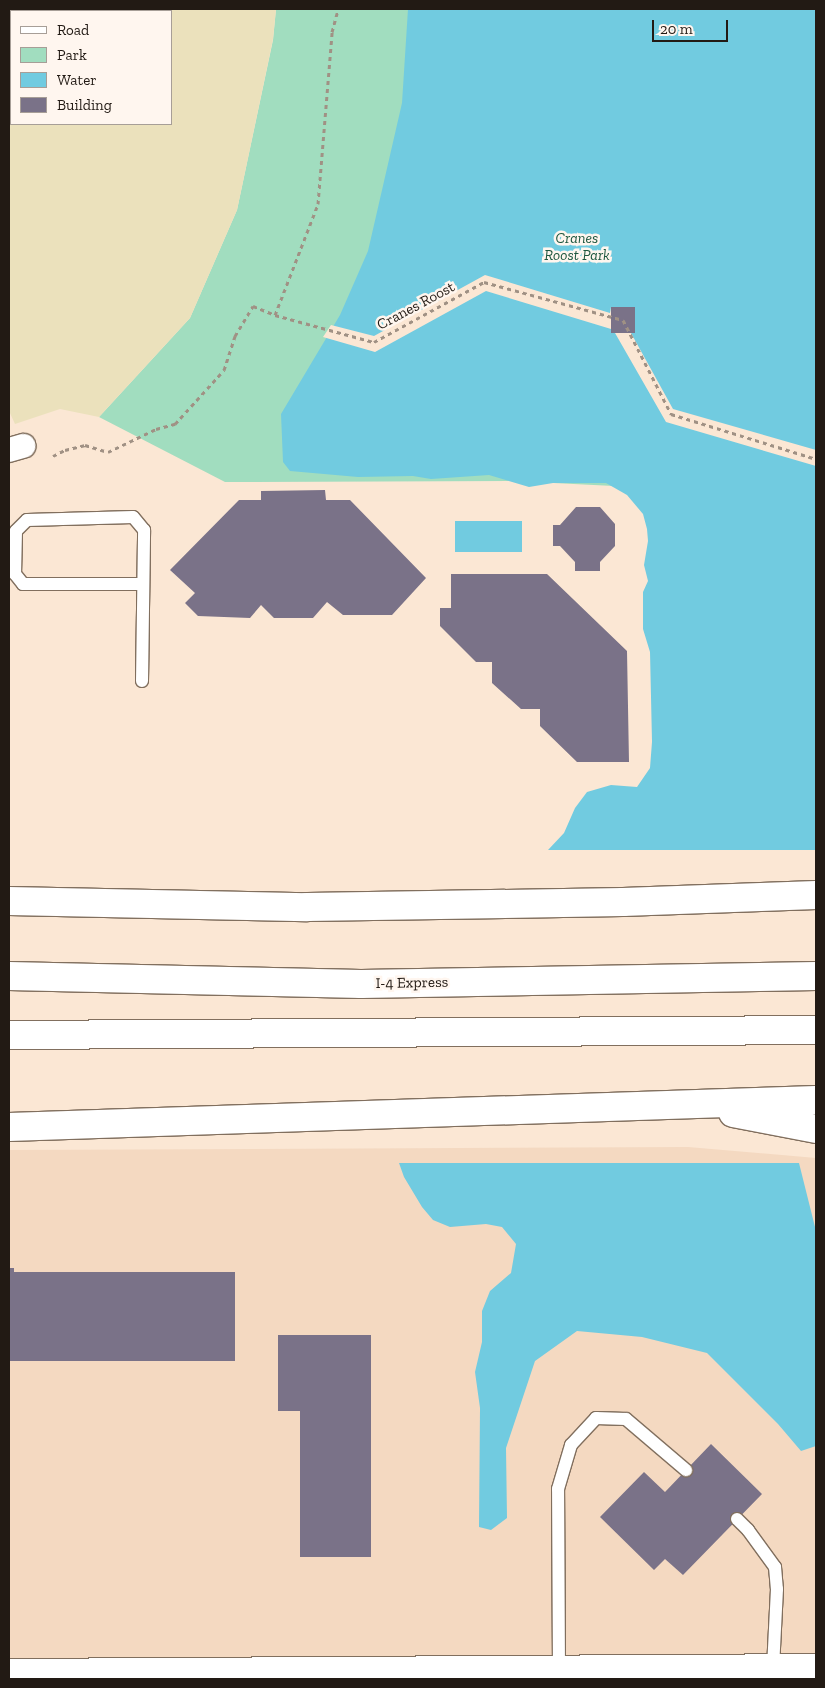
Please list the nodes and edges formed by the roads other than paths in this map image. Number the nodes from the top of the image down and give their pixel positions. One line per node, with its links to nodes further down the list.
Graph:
1 (143, 584): 1 (lane); 2 (lane)
2 (142, 681)
3 (816, 895): 5 (main road)
4 (9, 901): 5 (main road)
5 (624, 902): 6 (main road)
6 (816, 906)
7 (9, 976): 8 (main road, I-4 Express)
8 (816, 976)
9 (816, 1030): 10 (main road)
10 (9, 1035)
11 (816, 1100): 12 (main road)
12 (680, 1103): 13 (main road); 14 (main road)
13 (9, 1127)
14 (816, 1129)
15 (686, 1470): 20 (lane)
16 (737, 1519): 17 (lane)
17 (773, 1668): 18 (main road); 20 (main road)
18 (816, 1668)
19 (9, 1673): 22 (main road)
20 (554, 1673): 21 (main road)
21 (390, 1675): 22 (main road)
22 (252, 1676)

